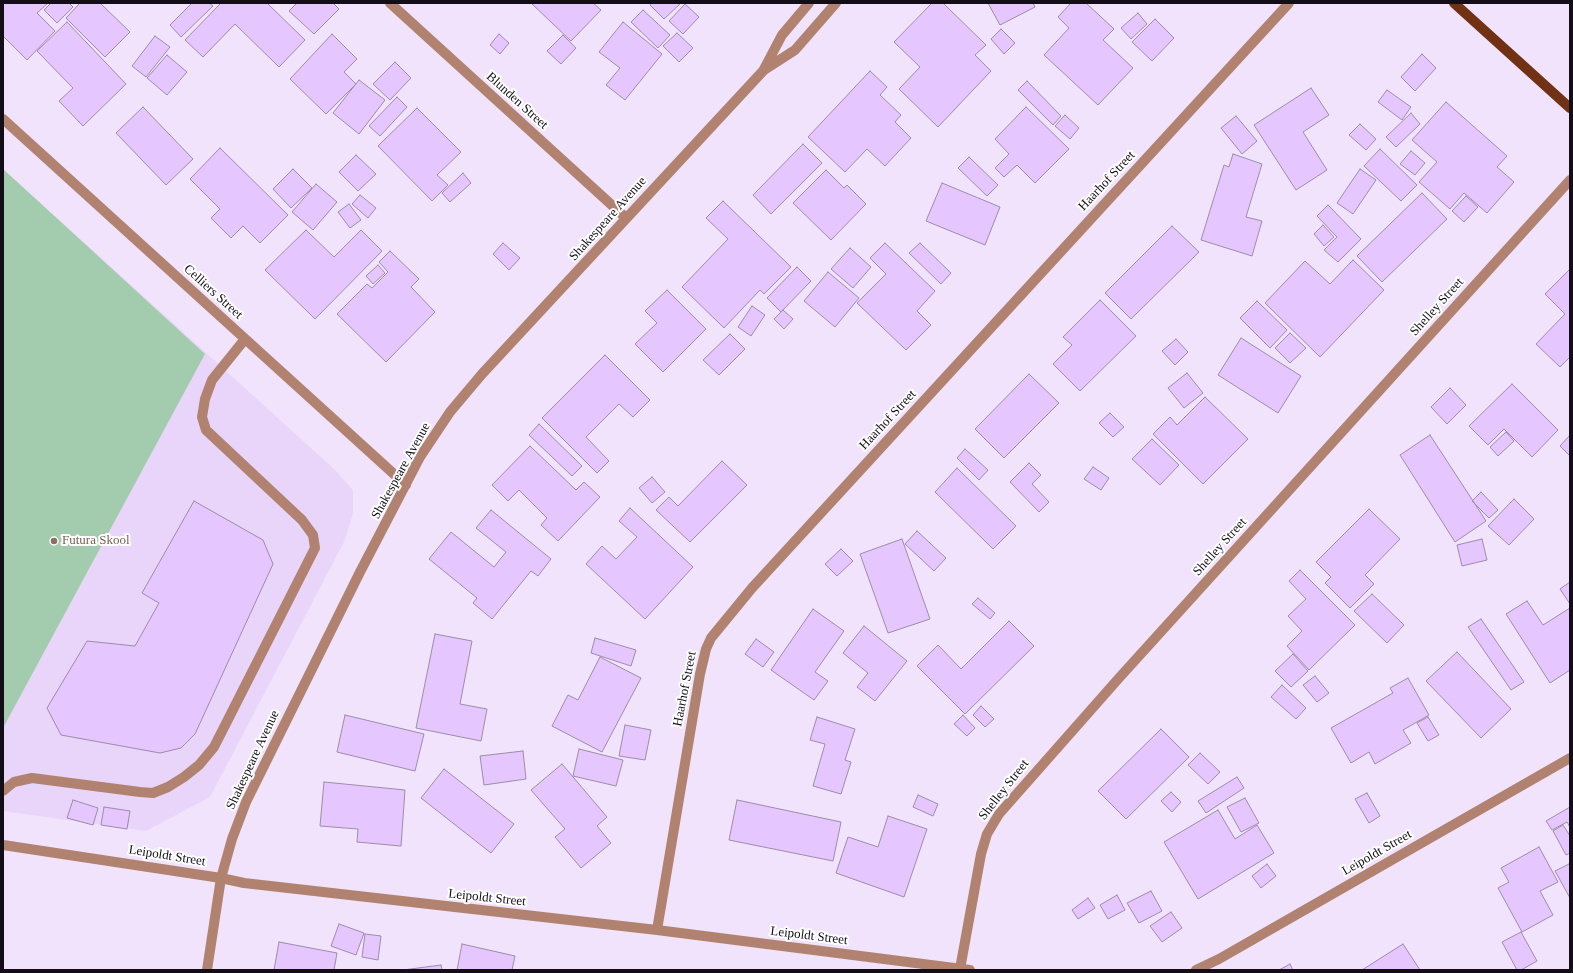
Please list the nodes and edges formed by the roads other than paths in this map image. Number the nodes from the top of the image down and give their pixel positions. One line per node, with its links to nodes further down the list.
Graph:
1 (390, 3): 10 (street, Blunden Street)
2 (809, 3): 6 (street, Shakespeare Avenue)
3 (836, 3): 6 (street, Shakespeare Avenue)
4 (1289, 3): 17 (street, Haarhof Street)
5 (1454, 3): 7 (main road)
6 (762, 71): 10 (street, Shakespeare Avenue)
7 (1570, 108)
8 (3, 119): 11 (street, Celliers Street)
9 (1570, 180): 18 (street, Shelley Street)
10 (626, 218): 12 (street, Shakespeare Avenue)
11 (245, 339): 12 (street, Celliers Street); 14 (street)
12 (406, 486): 16 (street, Shakespeare Avenue)
13 (1570, 758): 20 (street, Leipoldt Street)
14 (3, 791)
15 (3, 845): 16 (street, Leipoldt Street)
16 (221, 878): 17 (street, Leipoldt Street); 19 (street, Shakespeare Avenue)
17 (657, 930): 18 (street, Leipoldt Street)
18 (965, 969)
19 (207, 970)
20 (1196, 970)

